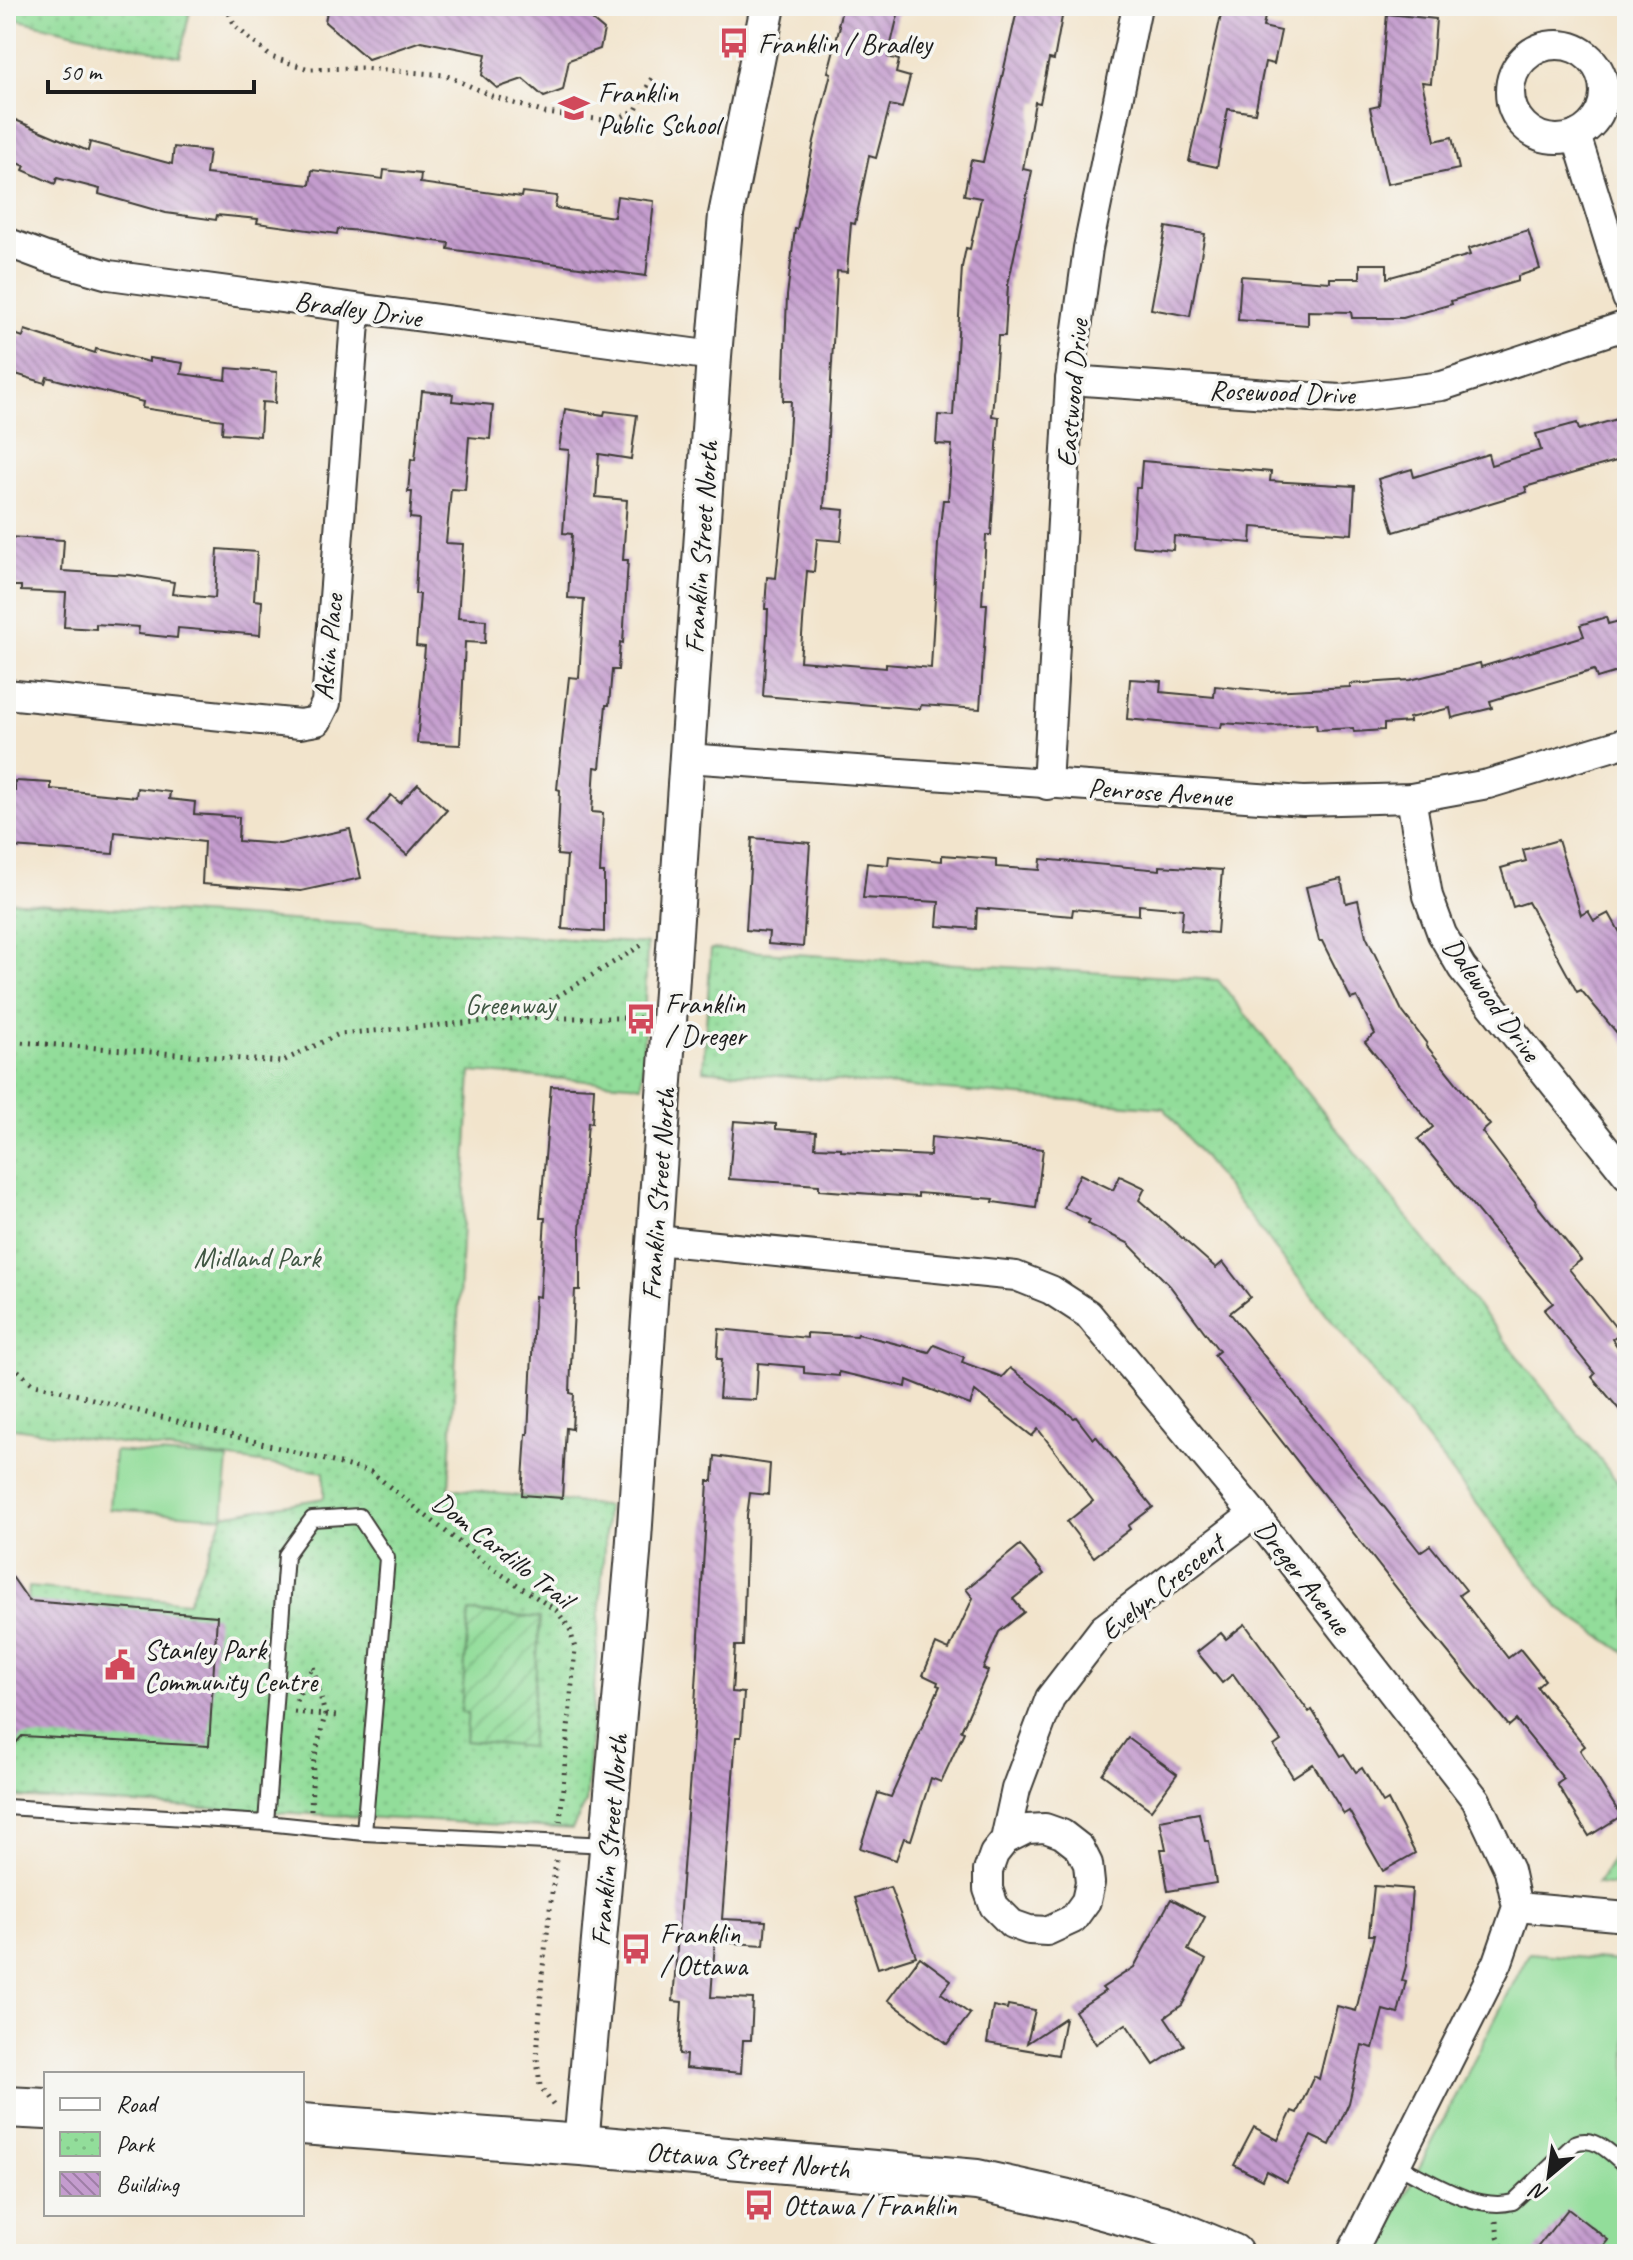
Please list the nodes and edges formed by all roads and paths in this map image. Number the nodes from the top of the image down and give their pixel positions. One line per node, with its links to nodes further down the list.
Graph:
1 (226, 6): 4 (path)
2 (768, 6): 10 (street, Franklin Street North)
3 (1137, 6): 11 (street, Eastwood Drive)
4 (654, 73)
5 (1576, 135): 7 (street)
6 (6, 242): 8 (street, Bradley Drive)
7 (1627, 298)
8 (356, 309): 10 (street, Bradley Drive); 12 (street, Askin Place)
9 (1627, 325): 11 (street, Rosewood Drive)
10 (714, 356): 14 (street, Franklin Street North)
11 (1070, 380): 15 (street, Eastwood Drive)
12 (6, 694)
13 (1627, 742): 16 (street, Penrose Avenue)
14 (686, 758): 15 (street, Penrose Avenue); 19 (street, Franklin Street North)
15 (1047, 785): 16 (street, Penrose Avenue)
16 (1411, 798): 21 (street, Dalewood Drive)
17 (642, 945): 18 (path)
18 (522, 1018): 19 (path); 20 (path)
19 (670, 1019): 22 (street, Franklin Street North)
20 (6, 1041)
21 (1627, 1175)
22 (656, 1240): 24 (street, Dreger Avenue); 35 (street, Franklin Street North)
23 (6, 1360): 34 (path, Dom Cardillo Trail)
24 (1254, 1514): 33 (street, Evelyn Crescent); 36 (street, Dreger Avenue)
25 (274, 1710): 26 (path); 30 (lane); 32 (lane)
26 (291, 1712): 27 (path); 27 (path)
27 (325, 1715): 28 (path); 31 (path)
28 (336, 1716)
29 (6, 1807): 30 (lane)
30 (266, 1823): 31 (lane)
31 (310, 1827): 32 (lane)
32 (364, 1833): 34 (lane)
33 (1005, 1840)
34 (558, 1842): 35 (lane); 41 (path, Dom Cardillo Trail)
35 (609, 1845): 41 (street, Franklin Street North)
36 (1517, 1907): 37 (street); 42 (street)
37 (1627, 1917)
38 (6, 2107): 39 (main road)
39 (44, 2109)
40 (304, 2124): 41 (main road, Ottawa Street North)
41 (581, 2145): 45 (main road, Ottawa Street North)
42 (1397, 2165): 44 (lane); 46 (street)
43 (1627, 2167): 44 (lane)
44 (1495, 2205): 47 (path)
45 (1232, 2254)
46 (1351, 2254)
47 (1505, 2254)

